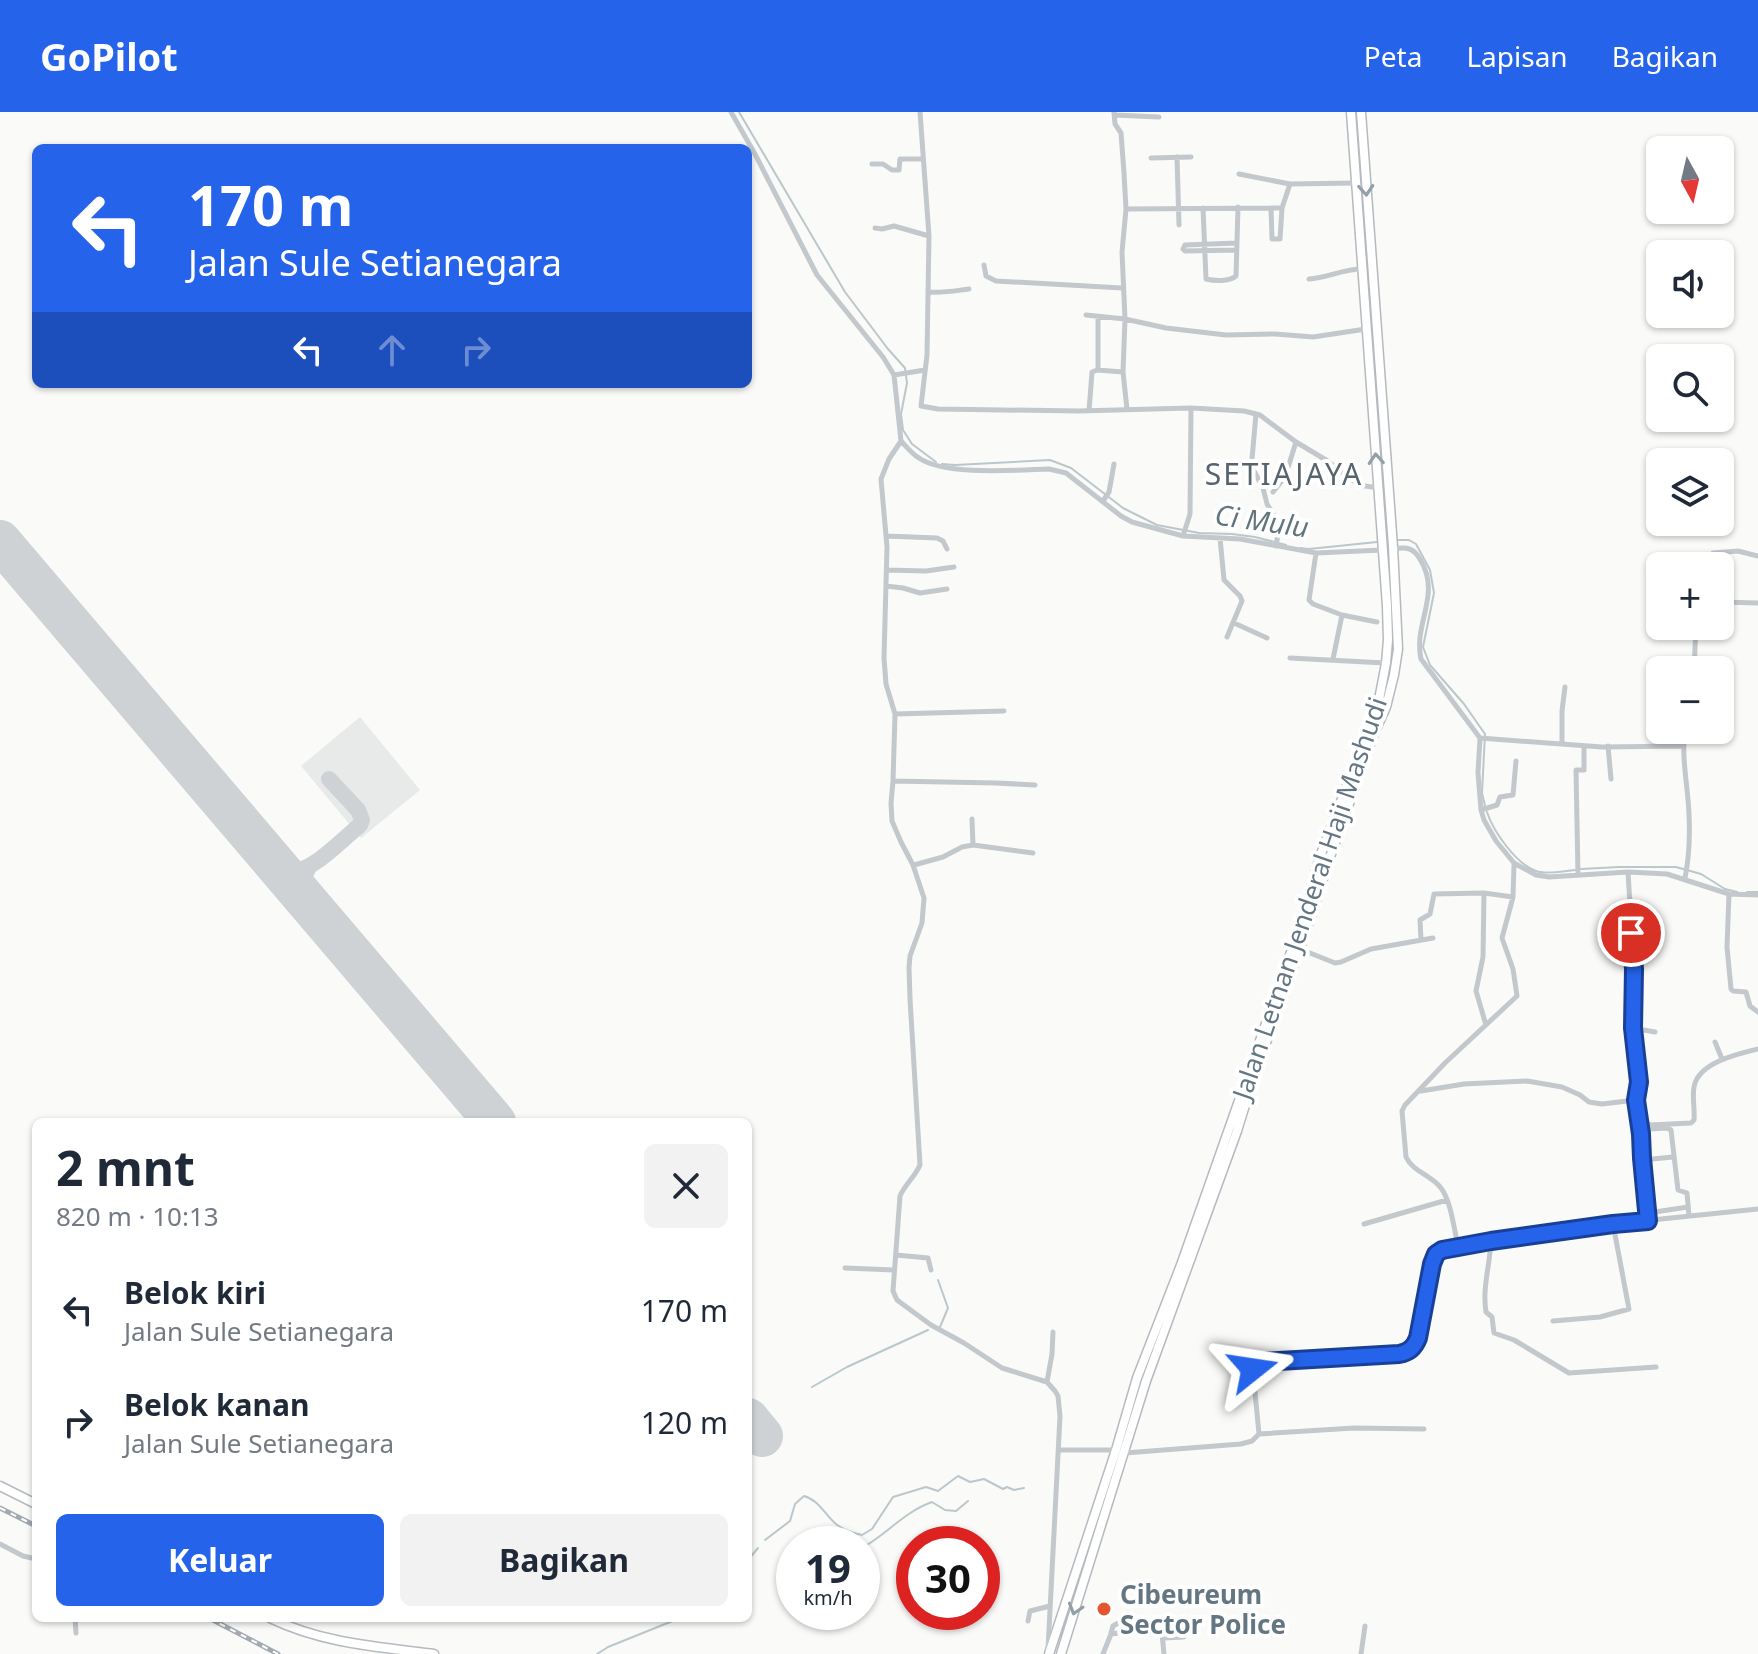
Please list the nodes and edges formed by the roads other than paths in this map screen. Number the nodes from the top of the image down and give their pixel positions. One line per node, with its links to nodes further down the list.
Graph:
1 (731, 112): 8 (street)
2 (930, 112): 5 (street)
3 (1351, 112): 16 (main road, Jalan Letnan Jenderal Haji Mashudi)
4 (1361, 112): 58 (main road, Jalan Letnan Jenderal Haji Mashudi, one-way to 58)
5 (920, 113): 13 (street)
6 (1114, 114): 7 (street); 23 (street)
7 (1159, 117)
8 (749, 144)
9 (752, 150): 42 (street)
10 (1177, 157): 11 (street); 12 (street); 19 (street)
11 (1191, 157)
12 (1151, 158)
13 (923, 159): 14 (street); 26 (street)
14 (872, 164)
15 (1239, 174): 17 (street)
16 (1355, 183): 17 (street); 30 (main road, Jalan Letnan Jenderal Haji Mashudi)
17 (1290, 184): 22 (street)
18 (1238, 207): 20 (street); 21 (street); 28 (street)
19 (1179, 208): 20 (street); 23 (street); 24 (street)
20 (1203, 208): 27 (street)
21 (1271, 208): 22 (street); 22 (street)
22 (1282, 208)
23 (1126, 209): 32 (street)
24 (1179, 225)
25 (875, 228): 26 (street)
26 (929, 236): 34 (street)
27 (1204, 246): 28 (street); 28 (street)
28 (1237, 246)
29 (984, 265): 32 (street)
30 (1362, 269): 31 (street); 38 (main road, Jalan Letnan Jenderal Haji Mashudi)
31 (1309, 279)
32 (1122, 288): 37 (street)
33 (969, 289): 34 (street)
34 (928, 292): 39 (street)
35 (1086, 315): 36 (street)
36 (1098, 317): 37 (street); 40 (street)
37 (1125, 319): 38 (street); 41 (street)
38 (1366, 329): 50 (main road, Jalan Letnan Jenderal Haji Mashudi, one-way to 38)
39 (925, 370): 42 (street); 45 (street)
40 (1097, 370): 41 (street); 45 (street)
41 (1123, 372): 44 (street)
42 (894, 375): 47 (street)
43 (1191, 408): 44 (street); 46 (street); 53 (street)
44 (1127, 409): 45 (street)
45 (1089, 411)
46 (1256, 414): 48 (street); 56 (street)
47 (901, 441): 52 (street); 54 (street)
48 (1296, 442): 50 (street); 51 (street)
49 (1114, 464): 52 (street)
50 (1378, 488): 58 (main road, Jalan Letnan Jenderal Haji Mashudi)
51 (1273, 492)
52 (1106, 497): 53 (street)
53 (1184, 534): 55 (street)
54 (886, 536): 57 (street); 63 (street)
55 (1217, 539): 56 (street); 71 (street)
56 (1277, 543): 60 (street)
57 (947, 549)
58 (1388, 549): 60 (street); 65 (main road, Jalan Letnan Jenderal Haji Mashudi); 80 (street)
59 (1726, 552): 61 (street)
60 (1316, 553): 69 (street)
61 (1758, 556)
62 (954, 567): 63 (street)
63 (887, 570): 64 (street)
64 (886, 586): 66 (street); 79 (street)
65 (1390, 588): 76 (main road, Jalan Letnan Jenderal Haji Mashudi); 102 (main road, Jalan Letnan Jenderal Haji Mashudi)
66 (947, 589)
67 (1734, 602): 68 (street)
68 (1758, 603)
69 (1342, 615): 70 (street); 75 (street)
70 (1377, 622)
71 (1234, 623): 72 (street); 73 (street)
72 (1227, 637)
73 (1267, 638)
74 (1290, 658): 75 (street)
75 (1333, 659): 76 (street)
76 (1386, 663): 102 (main road, Jalan Letnan Jenderal Haji Mashudi)
77 (1565, 687): 81 (street)
78 (1004, 711): 79 (street)
79 (895, 714): 87 (street)
80 (1480, 738): 81 (street); 89 (street)
81 (1562, 744): 82 (street)
82 (1584, 746): 83 (street); 97 (street)
83 (1608, 746): 84 (street); 86 (street)
84 (1683, 746): 96 (street)
85 (1516, 761): 89 (street)
86 (1611, 779)
87 (893, 781): 88 (street); 94 (street)
88 (1035, 785)
89 (1482, 809): 93 (street)
90 (972, 819): 91 (street)
91 (973, 845): 92 (street); 94 (street)
92 (1033, 853)
93 (1514, 863): 97 (street); 101 (street)
94 (913, 865): 129 (street)
95 (1628, 872): 96 (street); 97 (street); 108 (street)
96 (1686, 872): 99 (street)
97 (1578, 874)
98 (1484, 893): 101 (street); 104 (street); 107 (street)
99 (1729, 894): 100 (street); 106 (street)
100 (1758, 895)
101 (1513, 897): 107 (street)
102 (1302, 930): 105 (main road, Jalan Letnan Jenderal Haji Mashudi); 136 (main road, Jalan Letnan Jenderal Haji Mashudi)
103 (1433, 938): 104 (street)
104 (1421, 940): 105 (street)
105 (1299, 948): 136 (main road, Jalan Letnan Jenderal Haji Mashudi)
106 (1758, 1012)
107 (1486, 1025): 113 (street)
108 (1633, 1028): 109 (street); 114 (street)
109 (1655, 1032)
110 (1715, 1042): 112 (street)
111 (1758, 1049): 112 (street)
112 (1722, 1059): 115 (street)
113 (1420, 1091): 114 (street); 119 (street)
114 (1636, 1100): 115 (street)
115 (1640, 1120): 124 (street)
116 (1649, 1129): 117 (street)
117 (1673, 1157): 118 (street); 120 (street)
118 (1649, 1194)
119 (1447, 1200): 125 (street); 128 (street)
120 (1688, 1207): 122 (street); 123 (street)
121 (1758, 1209): 123 (street)
122 (1648, 1213)
123 (1689, 1216): 124 (street)
124 (1648, 1221): 126 (street)
125 (1364, 1224)
126 (1613, 1224): 127 (street); 133 (street)
127 (1491, 1241): 128 (street); 135 (street)
128 (1458, 1246): 139 (street)
129 (896, 1255): 131 (street); 132 (street)
130 (845, 1268): 131 (street)
131 (894, 1270): 137 (street)
132 (931, 1270)
133 (1553, 1321)
134 (1053, 1332): 137 (street)
135 (1656, 1367)
136 (1142, 1380): 141 (main road, Jalan Letnan Jenderal Haji Mashudi)
137 (1047, 1382): 140 (street)
138 (1424, 1429): 139 (street)
139 (1259, 1434): 141 (street)
140 (1059, 1450): 141 (street); 147 (street)
141 (1120, 1452): 144 (main road, Jalan Letnan Jenderal Haji Mashudi)
142 (0, 1486): 143 (main road)
143 (32, 1502)
144 (1098, 1520): 156 (main road, Jalan Letnan Jenderal Haji Mashudi); 157 (main road, Jalan Letnan Jenderal Haji Mashudi, one-way to 157)
145 (0, 1544): 146 (street)
146 (32, 1558)
147 (1050, 1606): 148 (street); 156 (street)
148 (1028, 1621)
149 (75, 1622): 152 (street)
150 (279, 1622): 155 (main road)
151 (1365, 1626): 160 (street)
152 (76, 1633)
153 (1184, 1637): 154 (street)
154 (1163, 1638): 158 (street); 159 (street)
155 (434, 1654)
156 (1048, 1654)
157 (1061, 1654)
158 (1103, 1654)
159 (1164, 1654)
160 (1361, 1654)

